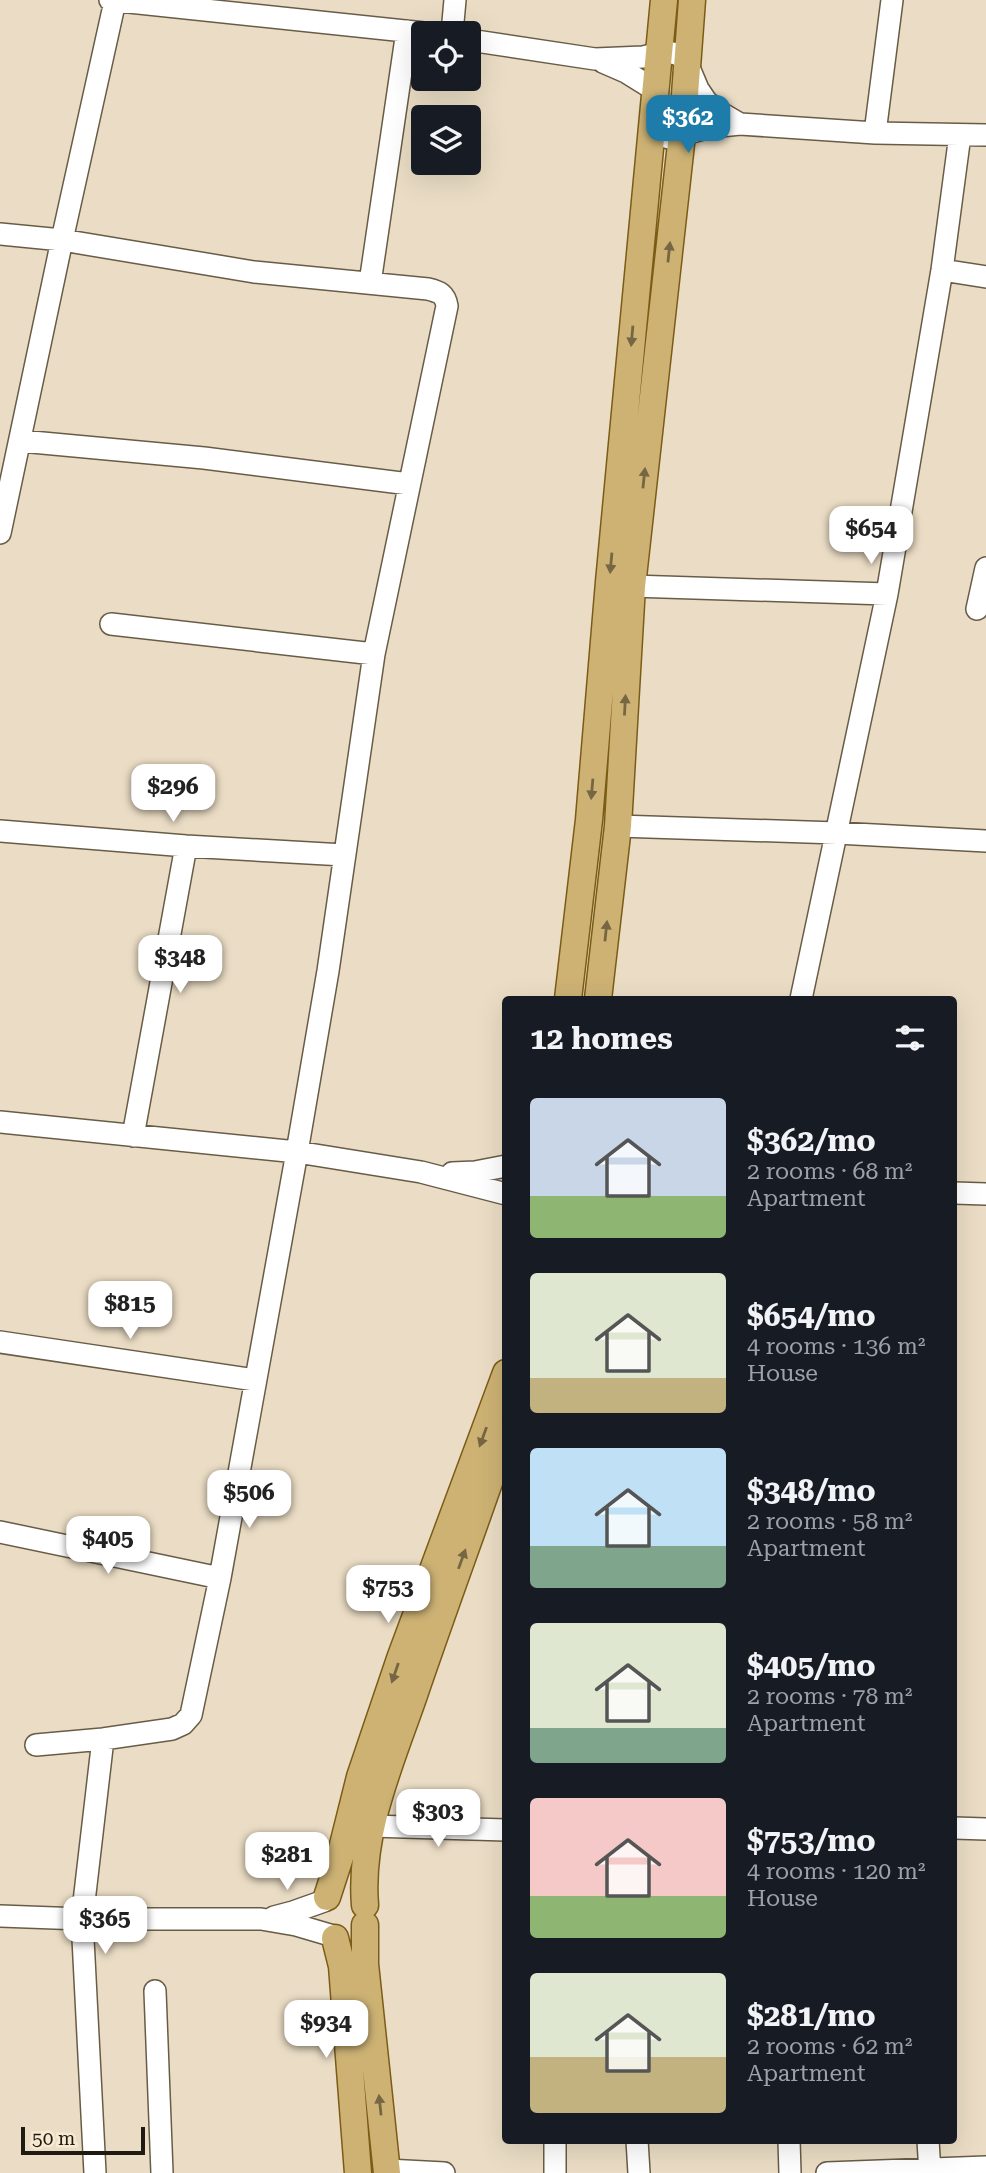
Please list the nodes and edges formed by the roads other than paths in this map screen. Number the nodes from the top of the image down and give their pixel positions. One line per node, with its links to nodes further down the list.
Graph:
1 (110, 0): 6 (street)
2 (455, 0): 8 (street)
3 (664, 0): 11 (main road)
4 (692, 0): 14 (main road)
5 (892, 0): 18 (street)
6 (116, 1): 7 (street); 23 (street)
7 (226, 5): 9 (street)
8 (453, 21)
9 (411, 31)
10 (481, 42): 13 (street)
11 (659, 55): 13 (street); 14 (street); 15 (main road)
12 (411, 59): 26 (street)
13 (594, 59): 15 (street)
14 (687, 64): 16 (street); 19 (main road)
15 (655, 90): 17 (main road)
16 (740, 124): 18 (street); 19 (street)
17 (651, 129): 19 (street); 42 (main road, one-way to 42)
18 (875, 133): 20 (street)
19 (682, 135): 31 (main road, one-way to 19)
20 (960, 135): 21 (street); 24 (street)
21 (986, 135)
22 (0, 234): 23 (street)
23 (62, 240): 26 (street); 27 (street)
24 (942, 270): 25 (street); 32 (street)
25 (986, 277)
26 (370, 283): 28 (street)
27 (21, 441): 28 (street); 29 (street)
28 (409, 484): 35 (street)
29 (0, 533)
30 (986, 568): 33 (street)
31 (632, 586): 32 (street); 36 (main road, one-way to 31)
32 (887, 594): 38 (street)
33 (977, 609)
34 (111, 624): 35 (street)
35 (374, 654): 41 (street)
36 (618, 826): 38 (street); 43 (main road, one-way to 36)
37 (0, 831): 40 (street)
38 (837, 833): 39 (street); 44 (street)
39 (986, 841)
40 (186, 846): 41 (street); 46 (street)
41 (344, 855): 47 (street)
42 (568, 996)
43 (598, 996)
44 (802, 996)
45 (0, 1122): 46 (street)
46 (133, 1136): 47 (street)
47 (297, 1153): 49 (street); 54 (street)
48 (502, 1167): 49 (street)
49 (421, 1172): 50 (street)
50 (502, 1193)
51 (957, 1194): 52 (street)
52 (986, 1195)
53 (0, 1342): 54 (street)
54 (255, 1380): 58 (street)
55 (502, 1384): 65 (main road, one-way to 65)
56 (502, 1445): 61 (main road, one-way to 56)
57 (0, 1532): 58 (street)
58 (220, 1578): 59 (street)
59 (103, 1739): 60 (street); 68 (street)
60 (36, 1745)
61 (371, 1826): 64 (street); 66 (main road)
62 (957, 1828): 63 (street)
63 (986, 1829)
64 (502, 1830)
65 (325, 1899): 66 (main road); 69 (street); 70 (main road)
66 (365, 1915): 70 (main road); 78 (main road, one-way to 66)
67 (0, 1916): 68 (street)
68 (82, 1919): 69 (street); 79 (street)
69 (261, 1919): 70 (street)
70 (332, 1936): 81 (main road)
71 (155, 1992): 80 (street)
72 (555, 2144): 83 (street)
73 (637, 2144): 84 (street)
74 (789, 2144): 85 (street)
75 (928, 2144): 77 (street)
76 (986, 2167): 77 (street)
77 (930, 2171): 86 (street)
78 (387, 2172): 82 (street)
79 (94, 2173)
80 (162, 2173)
81 (358, 2173)
82 (444, 2173)
83 (555, 2173)
84 (639, 2173)
85 (790, 2173)
86 (827, 2173)

